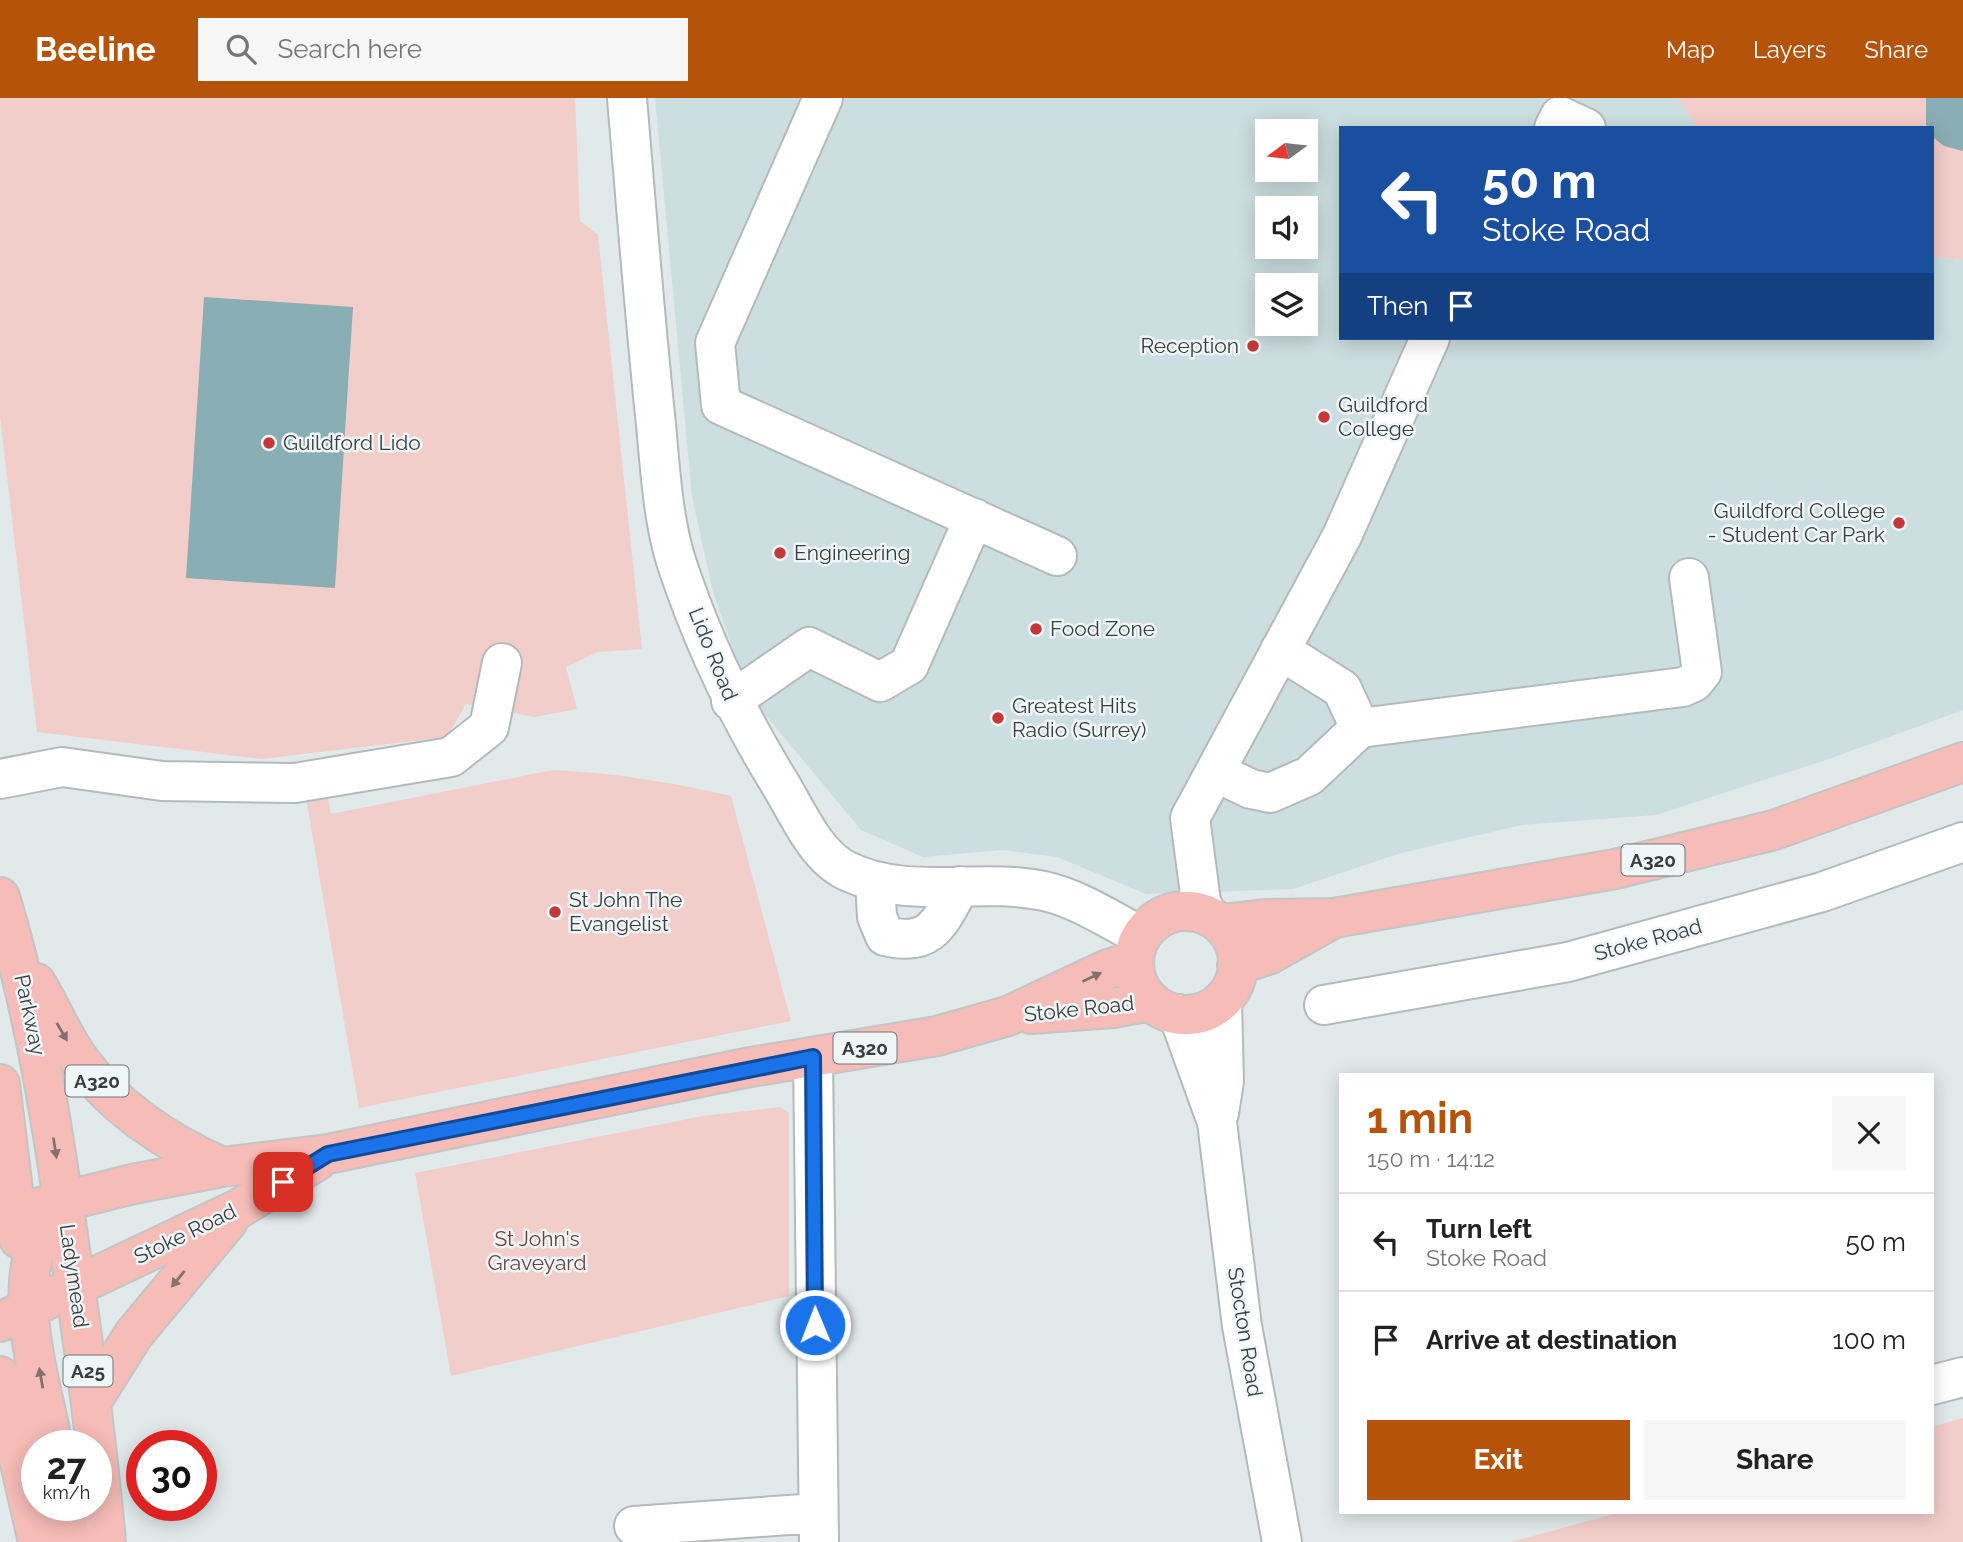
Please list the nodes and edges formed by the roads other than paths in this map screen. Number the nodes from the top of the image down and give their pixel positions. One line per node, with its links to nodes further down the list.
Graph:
1 (823, 98): 6 (street)
2 (635, 103): 11 (street, Lido Road)
3 (1555, 126): 4 (street)
4 (1582, 126)
5 (1429, 340): 9 (street)
6 (974, 518): 7 (street); 11 (street)
7 (1057, 556)
8 (1689, 578): 12 (street)
9 (1280, 650): 12 (street); 14 (street)
10 (502, 663): 15 (street)
11 (731, 701): 17 (street, Lido Road)
12 (1360, 728): 14 (street)
13 (1963, 762): 20 (main road, Stoke Road / A320)
14 (1215, 772): 21 (street)
15 (0, 779)
16 (1963, 842): 26 (street, Stoke Road)
17 (875, 881): 18 (street, Lido Road); 18 (street)
18 (960, 886): 22 (street, Lido Road)
19 (0, 897): 23 (main road, Parkway / A25)
20 (1334, 918): 21 (main road, Stoke Road / A320); 24 (main road, Stoke Road / A320)
21 (1214, 920): 22 (main road, Stoke Road / A320); 24 (main road)
22 (1138, 948): 27 (main road, Stoke Road); 28 (main road, Stoke Road / A320, one-way to 22)
23 (16, 952): 31 (main road, Parkway / A25); 34 (main road, A320, one-way to 34)
24 (1237, 965): 25 (main road)
25 (1222, 1001): 27 (main road, Stoke Road / A320); 32 (street, Stocton Road)
26 (1324, 1005)
27 (1164, 1008): 28 (main road, Stoke Road / A320); 32 (street, Stocton Road)
28 (1008, 1016): 29 (main road, Stoke Road / A320)
29 (813, 1057): 33 (main road, Stoke Road / A320); 49 (street)
30 (0, 1084): 37 (main road)
31 (46, 1093): 35 (main road, Ladymead / A25, one-way to 35)
32 (1217, 1122): 52 (street, Stocton Road)
33 (328, 1154): 34 (main road, Stoke Road / A320); 36 (main road, Stoke Road / A320)
34 (222, 1167): 35 (main road, Stoke Road / A320)
35 (64, 1202): 37 (main road, A320); 38 (main road); 39 (main road, Ladymead / A25)
36 (238, 1209): 39 (main road, Stoke Road / A320); 44 (main road, A320, one-way to 44)
37 (9, 1215): 38 (main road)
38 (16, 1267): 39 (main road); 40 (main road)
39 (75, 1286): 40 (main road, A320); 44 (main road, Ladymead / A25)
40 (9, 1316): 45 (main road, one-way to 40)
41 (0, 1376): 47 (main road)
42 (1963, 1377): 43 (street)
43 (1934, 1384)
44 (93, 1399): 51 (main road, Ladymead / A25)
45 (48, 1430)
46 (0, 1482): 47 (main road)
47 (45, 1523): 50 (main road)
48 (634, 1526): 49 (street)
49 (818, 1527)
50 (68, 1542)
51 (106, 1542)
52 (1282, 1542)

